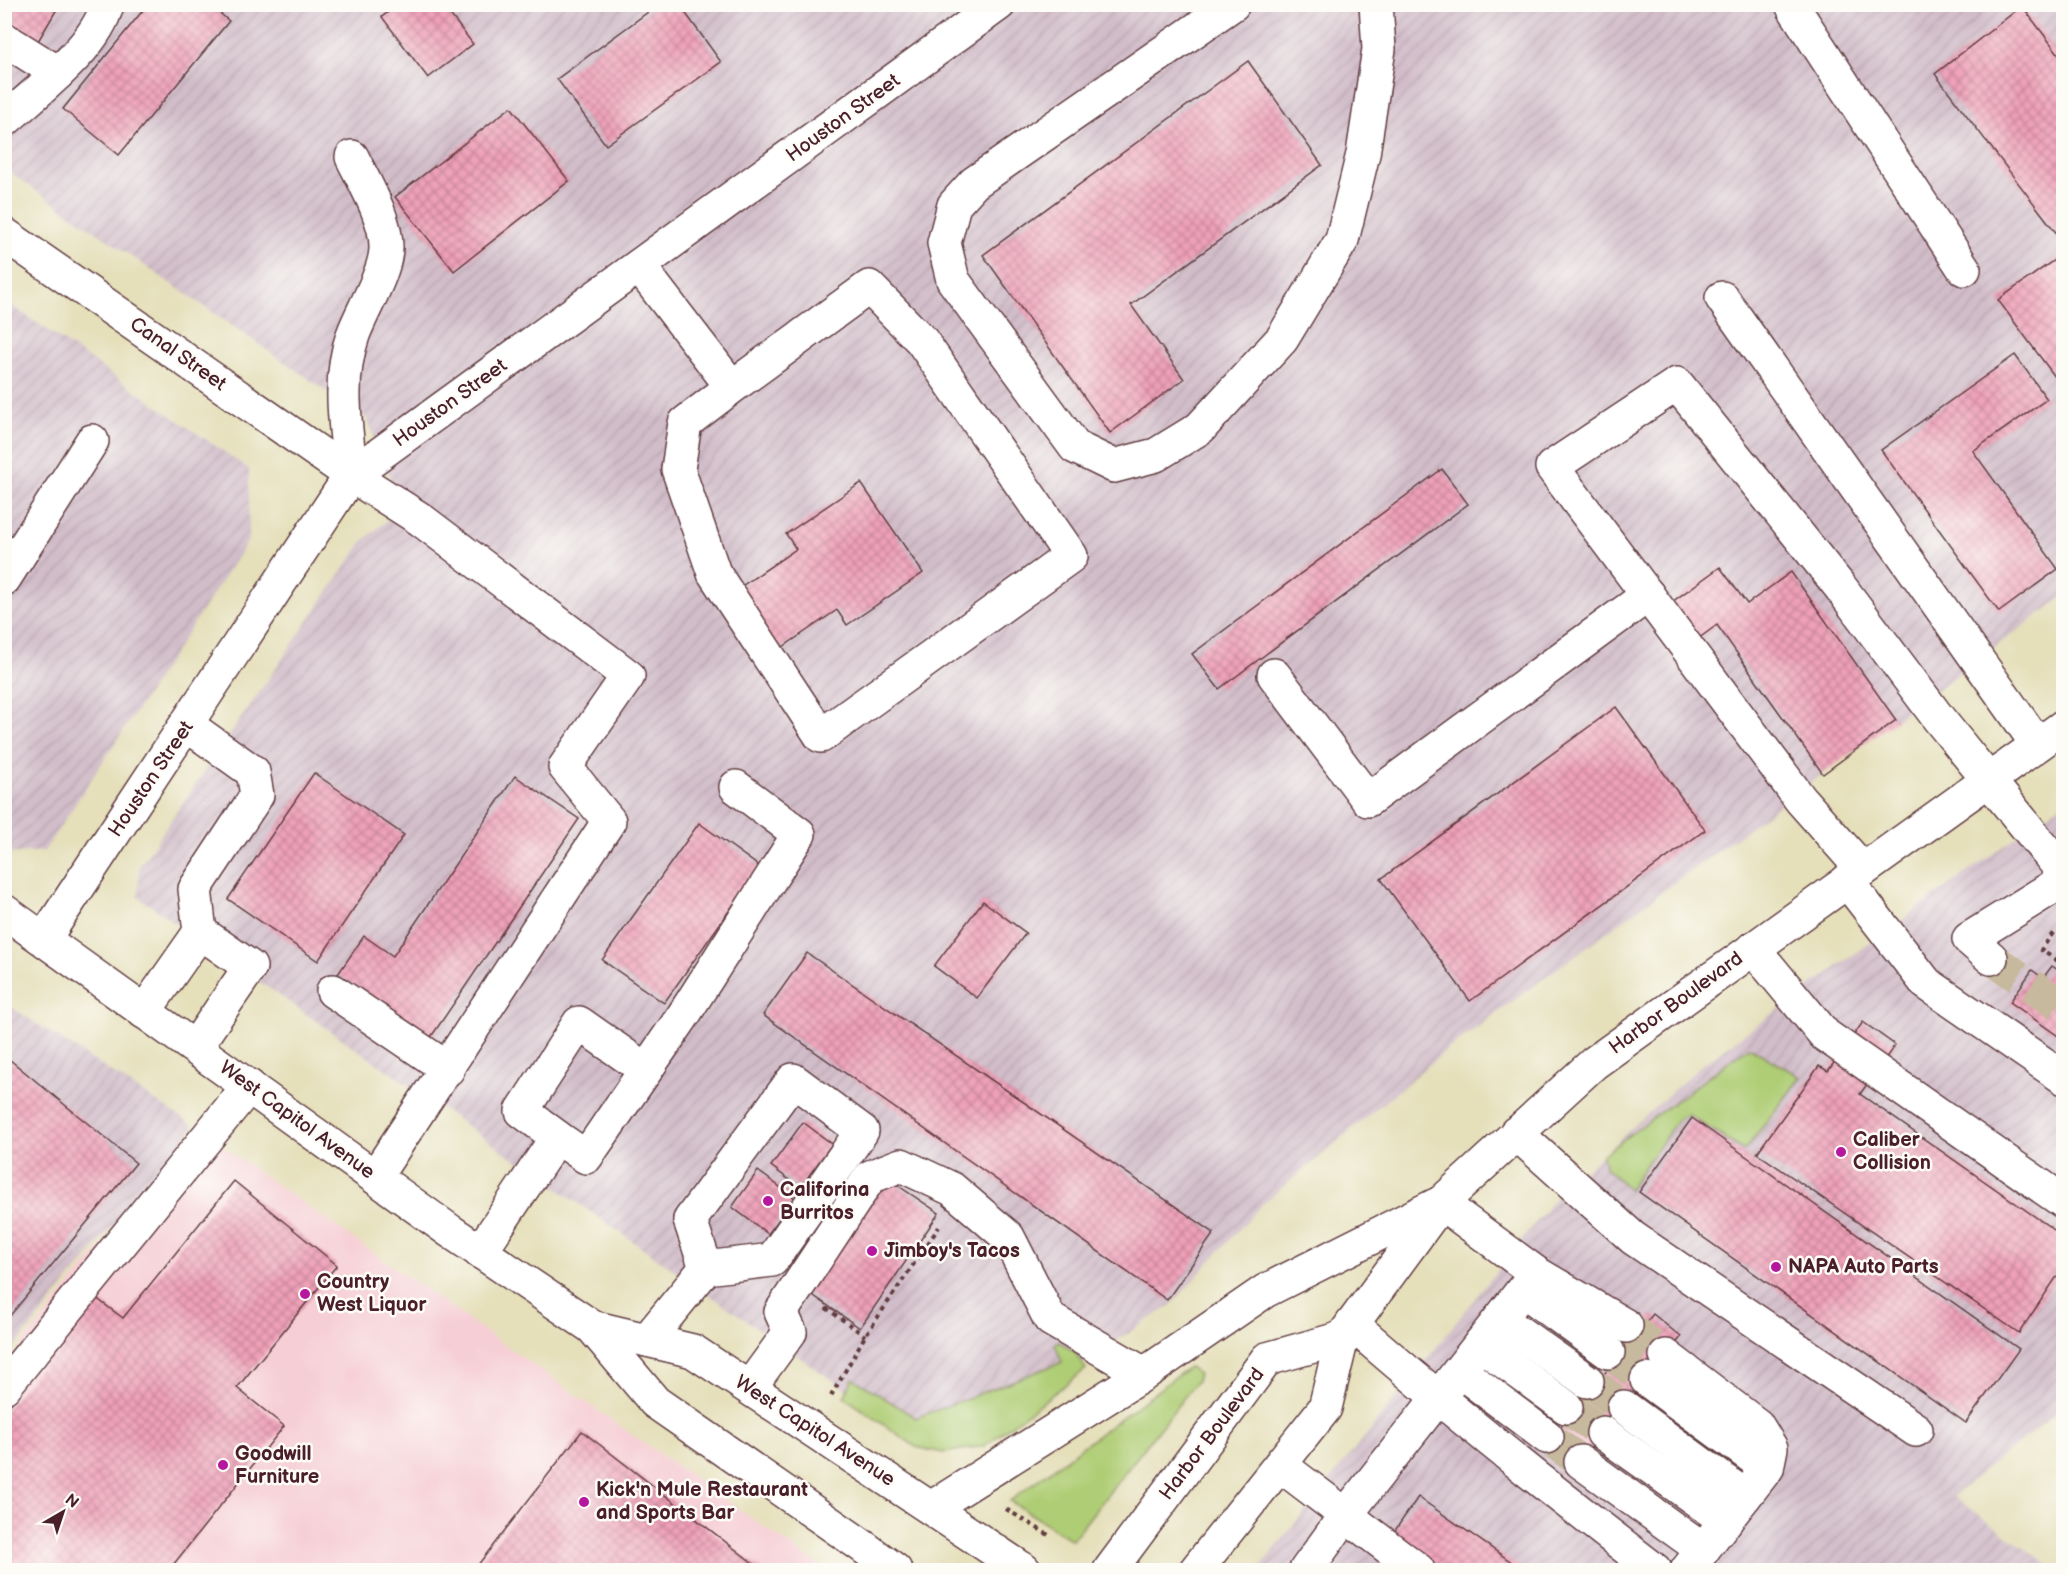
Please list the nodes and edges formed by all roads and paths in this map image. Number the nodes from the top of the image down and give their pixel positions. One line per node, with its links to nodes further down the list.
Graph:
1 (107, 4): 7 (main road)
2 (1233, 4): 3 (main road)
3 (1376, 4)
4 (1796, 4): 12 (main road)
5 (988, 8): 11 (main road, Houston Street)
6 (4, 39): 7 (main road)
7 (58, 72): 8 (main road)
8 (4, 121)
9 (352, 157): 16 (main road)
10 (4, 234): 16 (main road, Canal Street)
11 (639, 266): 14 (main road); 16 (main road, Houston Street)
12 (1964, 269)
13 (1722, 298): 22 (main road)
14 (732, 387): 14 (main road)
15 (92, 441): 17 (main road)
16 (351, 475): 20 (main road, Houston Street); 38 (main road, Canal Street)
17 (4, 579)
18 (1648, 595): 19 (main road); 23 (main road); 26 (main road)
19 (1274, 675)
20 (187, 725): 30 (main road); 31 (main road, Houston Street)
21 (2064, 726): 22 (main road, Harbor Boulevard)
22 (2037, 744): 23 (main road, Harbor Boulevard)
23 (1988, 780): 25 (main road); 26 (main road, Harbor Boulevard)
24 (736, 787): 39 (main road)
25 (2064, 873)
26 (1855, 876): 32 (main road, Harbor Boulevard); 40 (main road)
27 (2064, 879): 33 (main road)
28 (4, 911): 31 (main road, West Capitol Avenue)
29 (2058, 926): 34 (path)
30 (200, 932): 36 (main road); 37 (main road)
31 (44, 939): 36 (main road, West Capitol Avenue)
32 (1753, 948): 42 (main road, Harbor Boulevard); 45 (main road)
33 (1991, 958)
34 (2064, 965)
35 (333, 991): 38 (main road)
36 (144, 1012): 37 (main road, West Capitol Avenue)
37 (196, 1046): 41 (main road, West Capitol Avenue)
38 (448, 1070): 44 (main road)
39 (646, 1070): 43 (main road); 43 (main road)
40 (2064, 1078)
41 (249, 1086): 44 (main road, West Capitol Avenue); 62 (main road)
42 (1516, 1133): 46 (main road, Harbor Boulevard); 68 (main road)
43 (557, 1137): 48 (main road)
44 (375, 1177): 48 (main road, West Capitol Avenue)
45 (2064, 1202)
46 (1441, 1203): 50 (main road); 53 (main road, Harbor Boulevard); 60 (main road)
47 (944, 1219): 55 (path)
48 (480, 1252): 52 (main road, West Capitol Avenue)
49 (705, 1268): 49 (main road); 57 (main road)
50 (1529, 1281): 54 (main road); 56 (main road)
51 (820, 1304): 55 (path)
52 (592, 1327): 57 (main road, West Capitol Avenue); 81 (main road, West Capitol Avenue)
53 (1347, 1331): 65 (main road); 72 (main road, Harbor Boulevard); 83 (main road, Harbor Boulevard)
54 (1490, 1331): 59 (main road); 61 (main road); 66 (main road)
55 (865, 1336): 64 (path)
56 (1617, 1339)
57 (647, 1340): 63 (main road, West Capitol Avenue)
58 (1657, 1368): 73 (main road)
59 (1460, 1371): 65 (main road); 70 (main road)
60 (1144, 1374): 63 (main road); 74 (main road)
61 (1587, 1382)
62 (4, 1387)
63 (750, 1387): 74 (main road, West Capitol Avenue)
64 (831, 1396)
65 (1438, 1398): 76 (main road); 87 (main road)
66 (1566, 1407)
67 (1624, 1407): 73 (main road)
68 (1916, 1430)
69 (1603, 1433): 77 (main road)
70 (1547, 1437)
71 (1581, 1462): 79 (main road)
72 (1280, 1465): 76 (main road); 84 (main road, Harbor Boulevard)
73 (1745, 1496): 77 (main road)
74 (931, 1508): 82 (main road, West Capitol Avenue)
75 (1006, 1509): 78 (path)
76 (1345, 1516): 80 (main road); 85 (main road)
77 (1726, 1521): 79 (main road)
78 (1052, 1537)
79 (1695, 1560)
80 (1385, 1561): 86 (main road)
81 (895, 1570)
82 (1024, 1570)
83 (1110, 1570)
84 (1196, 1570)
85 (1306, 1570)
86 (1418, 1570)
87 (1655, 1570)

